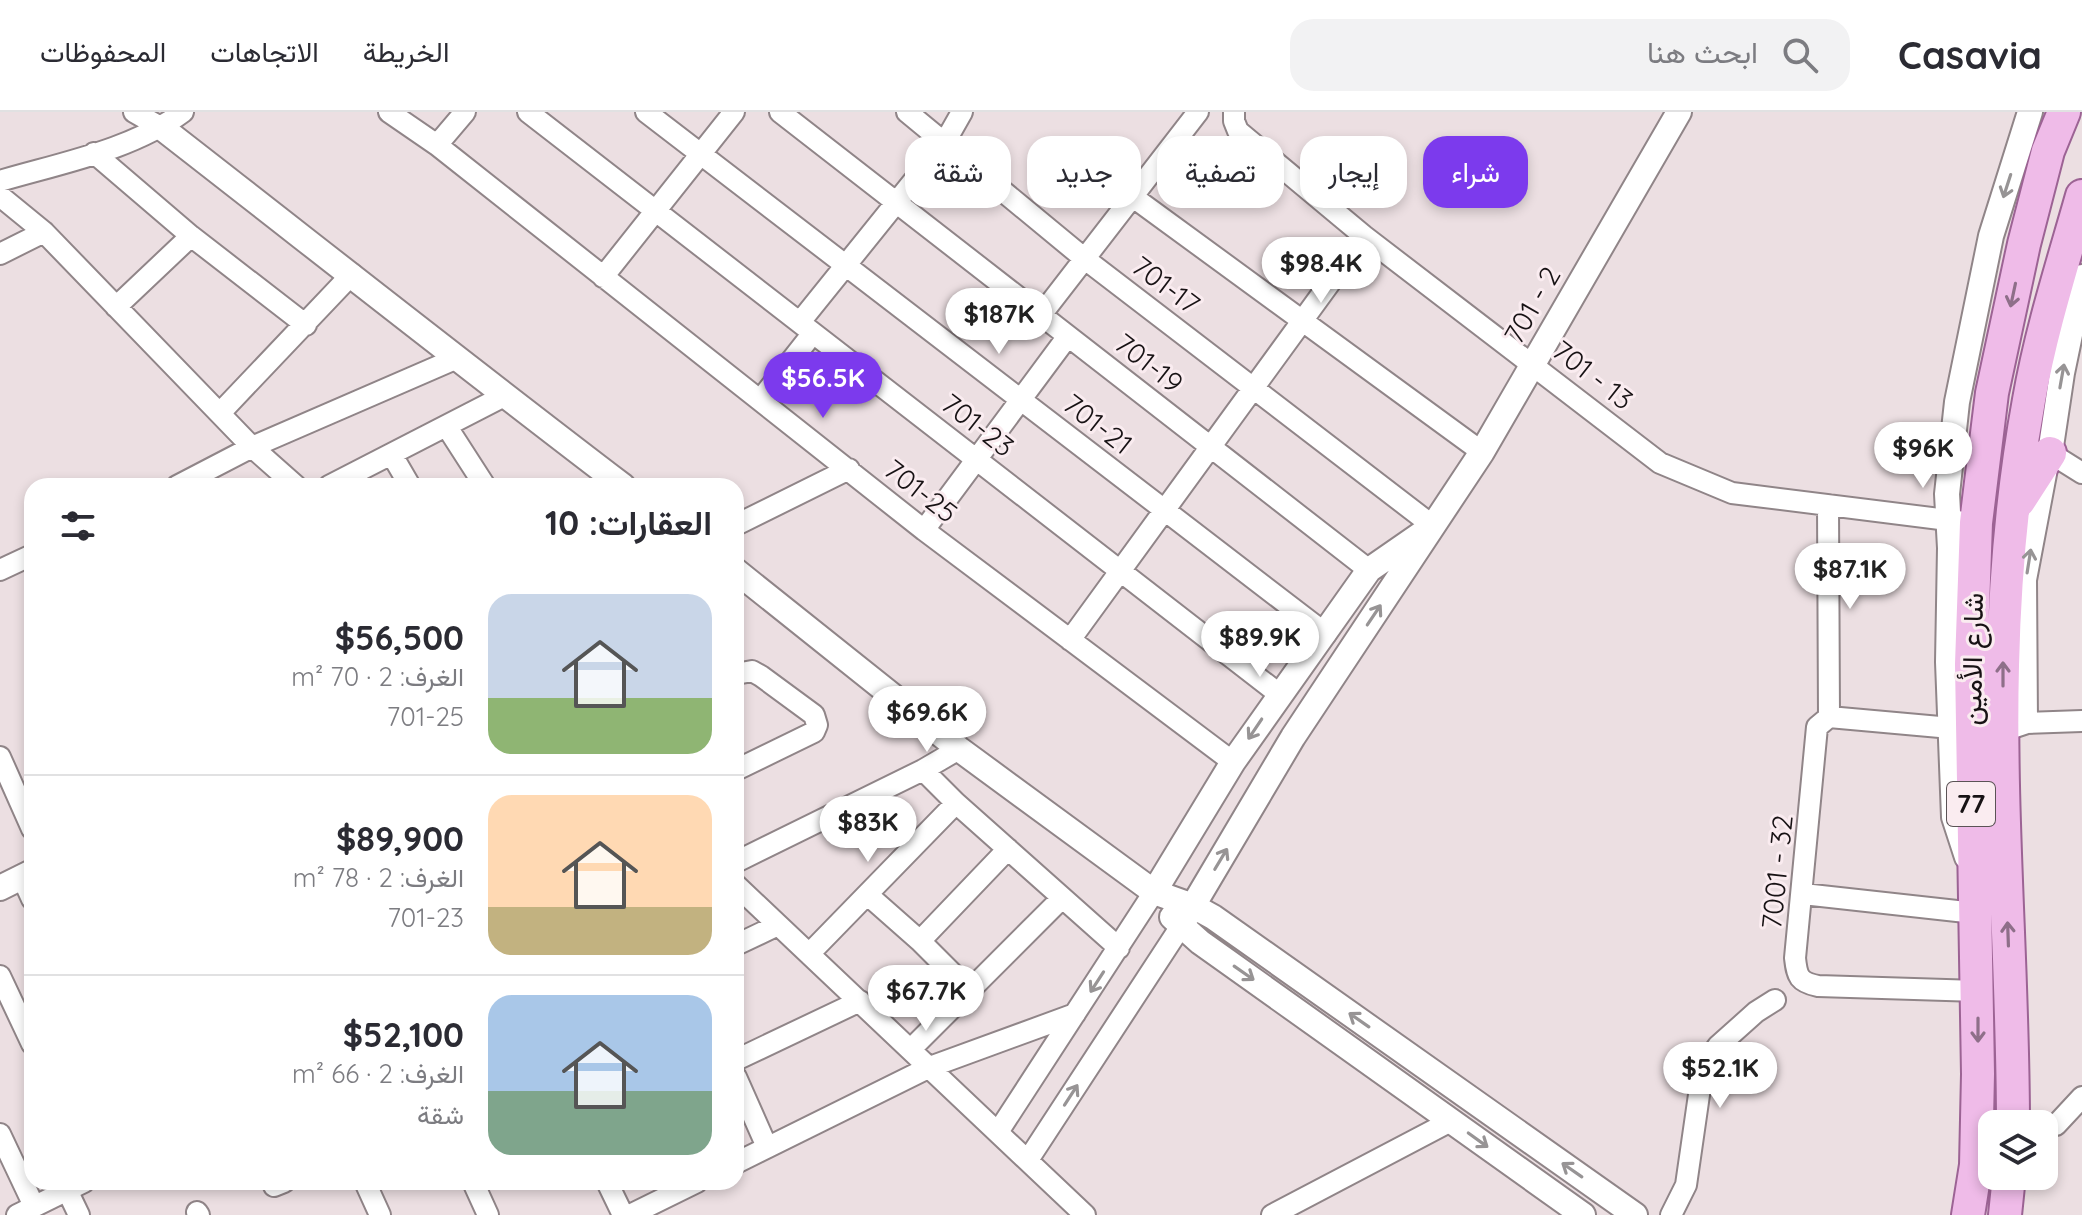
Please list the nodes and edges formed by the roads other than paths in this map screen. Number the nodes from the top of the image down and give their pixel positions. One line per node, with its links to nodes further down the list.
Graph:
1 (134, 112): 16 (street)
2 (183, 112): 16 (street)
3 (389, 112): 19 (street, 701-25)
4 (465, 112): 19 (street)
5 (528, 112): 31 (street, 701-23)
6 (646, 112): 21 (street, 701-21)
7 (734, 112): 21 (street)
8 (780, 112): 28 (street, 701-19)
9 (907, 112): 17 (street, 701-17)
10 (962, 112): 18 (street)
11 (1198, 112): 23 (street)
12 (1679, 112): 48 (street, 701 - 2)
13 (2030, 112): 73 (street, one-way to 73)
14 (2064, 112): 73 (main road, شارع الأمين / 77, one-way to 73)
15 (1236, 122): 34 (street, 701 - 13)
16 (162, 128): 20 (street); 38 (street)
17 (937, 136)
18 (948, 136)
19 (437, 145): 39 (street, 701-25)
20 (94, 153): 22 (street); 33 (street)
21 (699, 153): 31 (street); 37 (street, 701-21)
22 (0, 181)
23 (1141, 187)
24 (905, 192): 28 (street)
25 (0, 196): 32 (street)
26 (2082, 196): 71 (main road, شارع الأمين / 77)
27 (1011, 197): 36 (street, 701-17)
28 (897, 202): 37 (street); 42 (street, 701-19)
29 (1141, 203): 43 (street)
30 (1124, 208): 36 (street)
31 (657, 212): 39 (street); 45 (street, 701-23)
32 (44, 232): 35 (street); 41 (street)
33 (191, 236): 41 (street); 44 (street)
34 (1364, 236): 43 (street); 48 (street, 701 - 13)
35 (0, 254)
36 (1085, 259): 42 (street); 49 (street, 701-17)
37 (846, 266): 45 (street); 52 (street, 701-21)
38 (352, 274): 44 (street); 47 (street)
39 (603, 277): 51 (street, 701-25)
40 (2082, 277): 58 (street, one-way to 40)
41 (116, 307): 53 (street)
42 (1041, 315): 46 (street, 701-19)
43 (1303, 319): 49 (street); 57 (street)
44 (306, 325): 53 (street)
45 (807, 328): 51 (street); 60 (street, 701-23)
46 (1068, 336): 52 (street); 55 (street, 701-19)
47 (455, 359): 50 (street); 56 (street)
48 (1533, 363): 57 (street, 701 - 2); 69 (street, 701 - 13)
49 (1255, 386): 55 (street); 74 (street, 701-17)
50 (504, 396): 54 (street); 68 (street)
51 (761, 399): 61 (street, 701-25)
52 (1021, 400): 60 (street); 70 (street, 701-21)
53 (220, 413): 56 (street)
54 (447, 427): 59 (street); 67 (street)
55 (1211, 446): 70 (street); 78 (street, 701-19)
56 (252, 447): 63 (street); 64 (street)
57 (1482, 452): 74 (street, 701 - 2)
58 (2050, 453): 62 (street); 71 (main road); 87 (street, one-way to 58)
59 (392, 455): 65 (street); 66 (street)
60 (977, 459): 75 (street); 79 (street, 701-23)
61 (849, 469): 72 (street); 75 (street, 701-25)
62 (2082, 473)
63 (192, 478)
64 (283, 478)
65 (345, 478)
66 (405, 478)
67 (480, 478)
68 (612, 478)
69 (1828, 505): 73 (street, 701 - 13); 85 (street)
70 (1164, 510): 79 (street); 81 (street, 701-21)
71 (2013, 510): 87 (main road, شارع الأمين / 77, one-way to 71)
72 (744, 521)
73 (1962, 522): 88 (street); 99 (main road, شارع الأمين / 77)
74 (1433, 526): 78 (street); 94 (street, 701 - 2, one-way to 74)
75 (924, 530): 82 (street, 701-25)
76 (24, 559): 77 (street)
77 (0, 570)
78 (1369, 570): 81 (street)
79 (1120, 571): 82 (street); 84 (street, 701-23)
80 (744, 577): 89 (street)
81 (1326, 634): 84 (street)
82 (1070, 640): 91 (street, 701-25)
83 (744, 672): 92 (street)
84 (1279, 694): 91 (street, one-way to 91)
85 (1829, 717): 88 (street); 102 (street, 7001 - 32)
86 (2082, 721): 87 (street)
87 (2015, 727): 124 (main road, شارع الأمين / 77, one-way to 87)
88 (1951, 728): 99 (street)
89 (959, 749): 93 (street); 100 (street)
90 (0, 757): 96 (street)
91 (1233, 762): 94 (street); 100 (street)
92 (744, 766)
93 (923, 770): 95 (street); 98 (street)
94 (1264, 786): 106 (street, 701 - 2, one-way to 94)
95 (956, 803): 97 (street); 103 (street)
96 (24, 811)
97 (1008, 849): 104 (street); 109 (street)
98 (744, 858)
99 (1973, 879): 105 (main road, شارع الأمين / 77)
100 (1154, 892): 106 (street); 110 (street)
101 (744, 893): 107 (street)
102 (1803, 894): 105 (street); 114 (street, 7001 - 32)
103 (869, 896): 109 (street); 111 (street)
104 (1062, 898): 110 (street); 113 (street)
105 (1975, 913): 114 (main road, شارع الأمين / 77)
106 (1187, 916): 125 (street, one-way to 125); 131 (street, one-way to 106); 148 (street, one-way to 106)
107 (778, 925): 108 (street); 111 (street)
108 (744, 941)
109 (920, 941): 113 (street)
110 (1119, 948): 117 (street, one-way to 117)
111 (809, 954): 116 (street)
112 (0, 976): 118 (street)
113 (969, 990): 119 (street)
114 (1978, 991): 150 (main road, شارع الأمين / 77, one-way to 150)
115 (1775, 1000): 149 (street)
116 (860, 1001): 119 (street); 120 (street)
117 (1075, 1014): 121 (street); 127 (street)
118 (24, 1027)
119 (911, 1049): 121 (street)
120 (744, 1056)
121 (930, 1067): 127 (street); 129 (street)
122 (744, 1095): 129 (street)
123 (2082, 1097): 126 (street)
124 (2013, 1110)
125 (1451, 1121): 146 (street); 147 (street, one-way to 147)
126 (2058, 1123)
127 (998, 1132): 131 (street)
128 (0, 1134): 139 (street)
129 (767, 1147): 130 (street)
130 (744, 1159)
131 (1028, 1160): 145 (street)
132 (68, 1190): 139 (street)
133 (76, 1190): 140 (street)
134 (369, 1190): 141 (street)
135 (477, 1190): 142 (street)
136 (611, 1190): 143 (street)
137 (681, 1190): 144 (street)
138 (2008, 1190): 151 (main road)
139 (26, 1211)
140 (79, 1215)
141 (380, 1215)
142 (488, 1215)
143 (623, 1215)
144 (630, 1215)
145 (1085, 1215)
146 (1272, 1215)
147 (1583, 1215)
148 (1635, 1215)
149 (1671, 1215)
150 (1968, 1215)
151 (2005, 1215)

